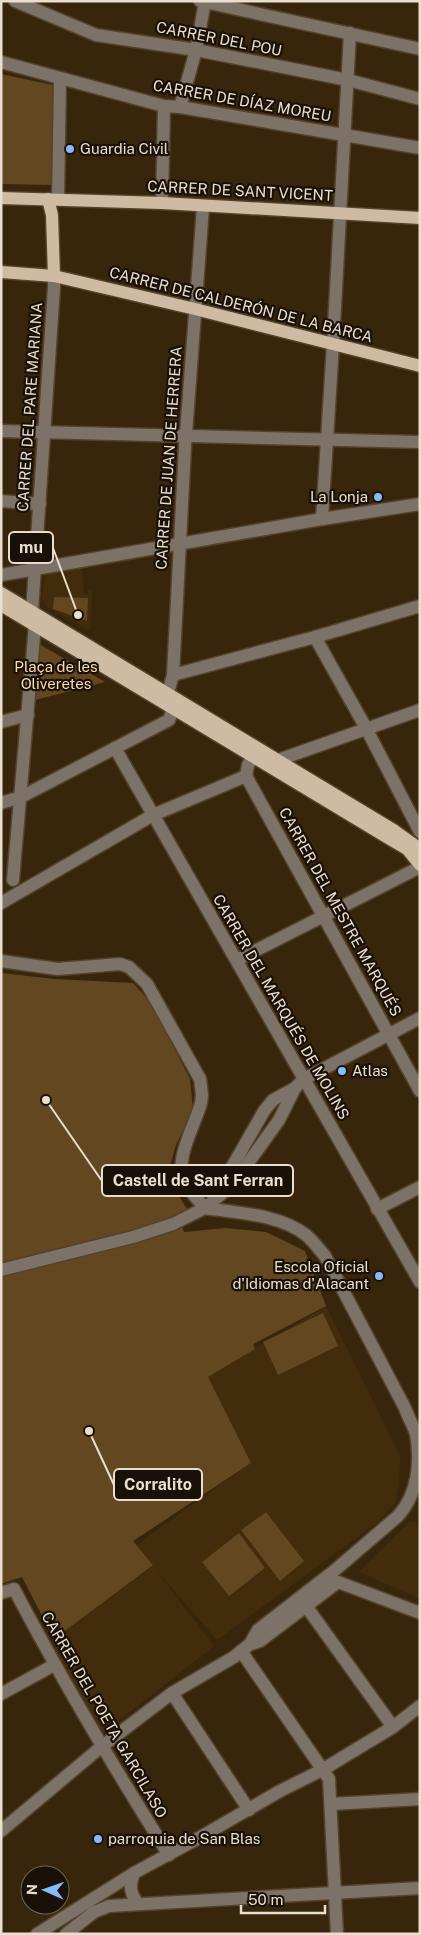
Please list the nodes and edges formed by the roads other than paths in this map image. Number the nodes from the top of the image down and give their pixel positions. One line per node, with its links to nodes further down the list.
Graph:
1 (15, 1): 3 (street, CARRER DEL POU)
2 (203, 2): 4 (street); 6 (street)
3 (40, 6): 6 (street, CARRER DEL POU)
4 (350, 33): 5 (street); 9 (street)
5 (420, 49)
6 (196, 50): 9 (street, CARRER DEL POU); 12 (street)
7 (1, 62): 8 (street, CARRER DE DÍAZ MOREU)
8 (60, 79): 11 (street, CARRER DE DÍAZ MOREU); 16 (street)
9 (348, 80): 10 (street, CARRER DEL POU); 13 (street)
10 (420, 99)
11 (164, 106): 12 (street, CARRER DE DÍAZ MOREU); 17 (street)
12 (180, 107): 13 (street, CARRER DE DÍAZ MOREU)
13 (345, 135): 14 (street, CARRER DE DÍAZ MOREU); 19 (street)
14 (420, 148)
15 (1, 198): 16 (main road, CARRER DE SANT VICENT)
16 (53, 199): 17 (main road, CARRER DE SANT VICENT); 22 (main road)
17 (162, 204): 18 (main road, CARRER DE SANT VICENT)
18 (203, 207): 19 (main road, CARRER DE SANT VICENT); 23 (street, CARRER DE JUAN DE HERRERA)
19 (341, 212): 20 (main road, CARRER DE SANT VICENT); 24 (street)
20 (420, 218)
21 (1, 272): 22 (main road, CARRER DE CALDERÓN DE LA BARCA)
22 (54, 276): 23 (main road, CARRER DE CALDERÓN DE LA BARCA); 27 (street, CARRER DEL PARE MARIANA)
23 (194, 309): 24 (main road, CARRER DE CALDERÓN DE LA BARCA); 28 (street, CARRER DE JUAN DE HERRERA)
24 (333, 344): 25 (main road, CARRER DE CALDERÓN DE LA BARCA); 29 (street)
25 (420, 366)
26 (1, 432): 27 (street)
27 (45, 432): 28 (street); 32 (street, CARRER DEL PARE MARIANA)
28 (186, 436): 29 (street); 35 (street, CARRER DE JUAN DE HERRERA)
29 (327, 439): 30 (street); 34 (street)
30 (420, 442)
31 (1, 501): 32 (street)
32 (40, 504): 36 (street, CARRER DEL PARE MARIANA)
33 (420, 504): 34 (street)
34 (322, 519): 35 (street)
35 (179, 544): 36 (street); 43 (street, CARRER DE JUAN DE HERRERA)
36 (35, 570): 37 (street); 41 (street, CARRER DEL PARE MARIANA)
37 (1, 574)
38 (1, 593): 41 (main road)
39 (1, 605): 41 (main road)
40 (420, 606): 42 (street)
41 (33, 618): 44 (main road); 45 (main road); 47 (street)
42 (315, 637): 43 (street); 49 (street)
43 (173, 675): 44 (street, CARRER DE JUAN DE HERRERA)
44 (168, 693): 45 (street); 52 (main road)
45 (173, 709): 50 (street); 51 (main road)
46 (420, 710): 49 (street)
47 (28, 715): 48 (street); 54 (street)
48 (1, 722)
49 (366, 728): 52 (street); 57 (street)
50 (115, 748): 54 (street); 56 (street, CARRER DEL MARQUÉS DE MOLINS)
51 (253, 756): 52 (street); 53 (street); 59 (main road)
52 (278, 760): 58 (main road)
53 (246, 776): 56 (street); 62 (street, CARRER DEL MESTRE MARQUÉS)
54 (21, 796): 55 (street); 60 (street)
55 (1, 803)
56 (153, 814): 61 (street); 63 (street, CARRER DEL MARQUÉS DE MOLINS)
57 (420, 832)
58 (420, 849)
59 (420, 866): 62 (street)
60 (14, 880)
61 (1, 903)
62 (324, 916): 63 (street); 66 (street, CARRER DEL MESTRE MARQUÉS)
63 (236, 960): 67 (street, CARRER DEL MARQUÉS DE MOLINS)
64 (1, 961): 70 (street)
65 (420, 1018): 66 (street)
66 (390, 1034): 67 (street); 68 (street, CARRER DEL MESTRE MARQUÉS)
67 (300, 1084): 70 (street); 71 (street, CARRER DEL MARQUÉS DE MOLINS)
68 (420, 1092)
69 (420, 1186): 71 (street)
70 (205, 1208): 72 (street); 77 (street)
71 (378, 1209): 73 (street, CARRER DEL MARQUÉS DE MOLINS)
72 (1, 1270)
73 (420, 1282)
74 (7, 1591): 78 (street, CARRER DEL POETA GARCILASO)
75 (306, 1606): 76 (street); 77 (street); 82 (street)
76 (420, 1613)
77 (245, 1648): 79 (street); 84 (street)
78 (54, 1665): 80 (street); 83 (street, CARRER DEL POETA GARCILASO)
79 (172, 1693): 83 (street); 87 (street)
80 (1, 1694)
81 (420, 1706): 82 (street)
82 (394, 1727): 84 (street)
83 (101, 1747): 88 (street); 89 (street, CARRER DEL POETA GARCILASO)
84 (322, 1770): 86 (street); 87 (street)
85 (420, 1799): 86 (street)
86 (331, 1804): 92 (street)
87 (249, 1810): 89 (street)
88 (1, 1830)
89 (169, 1855): 90 (street)
90 (134, 1873): 93 (street); 94 (street)
91 (420, 1888): 92 (street)
92 (335, 1892): 94 (street); 97 (street)
93 (87, 1902): 95 (street); 96 (street)
94 (138, 1904): 96 (street)
95 (41, 1931): 96 (street)
96 (64, 1933)
97 (337, 1934)

